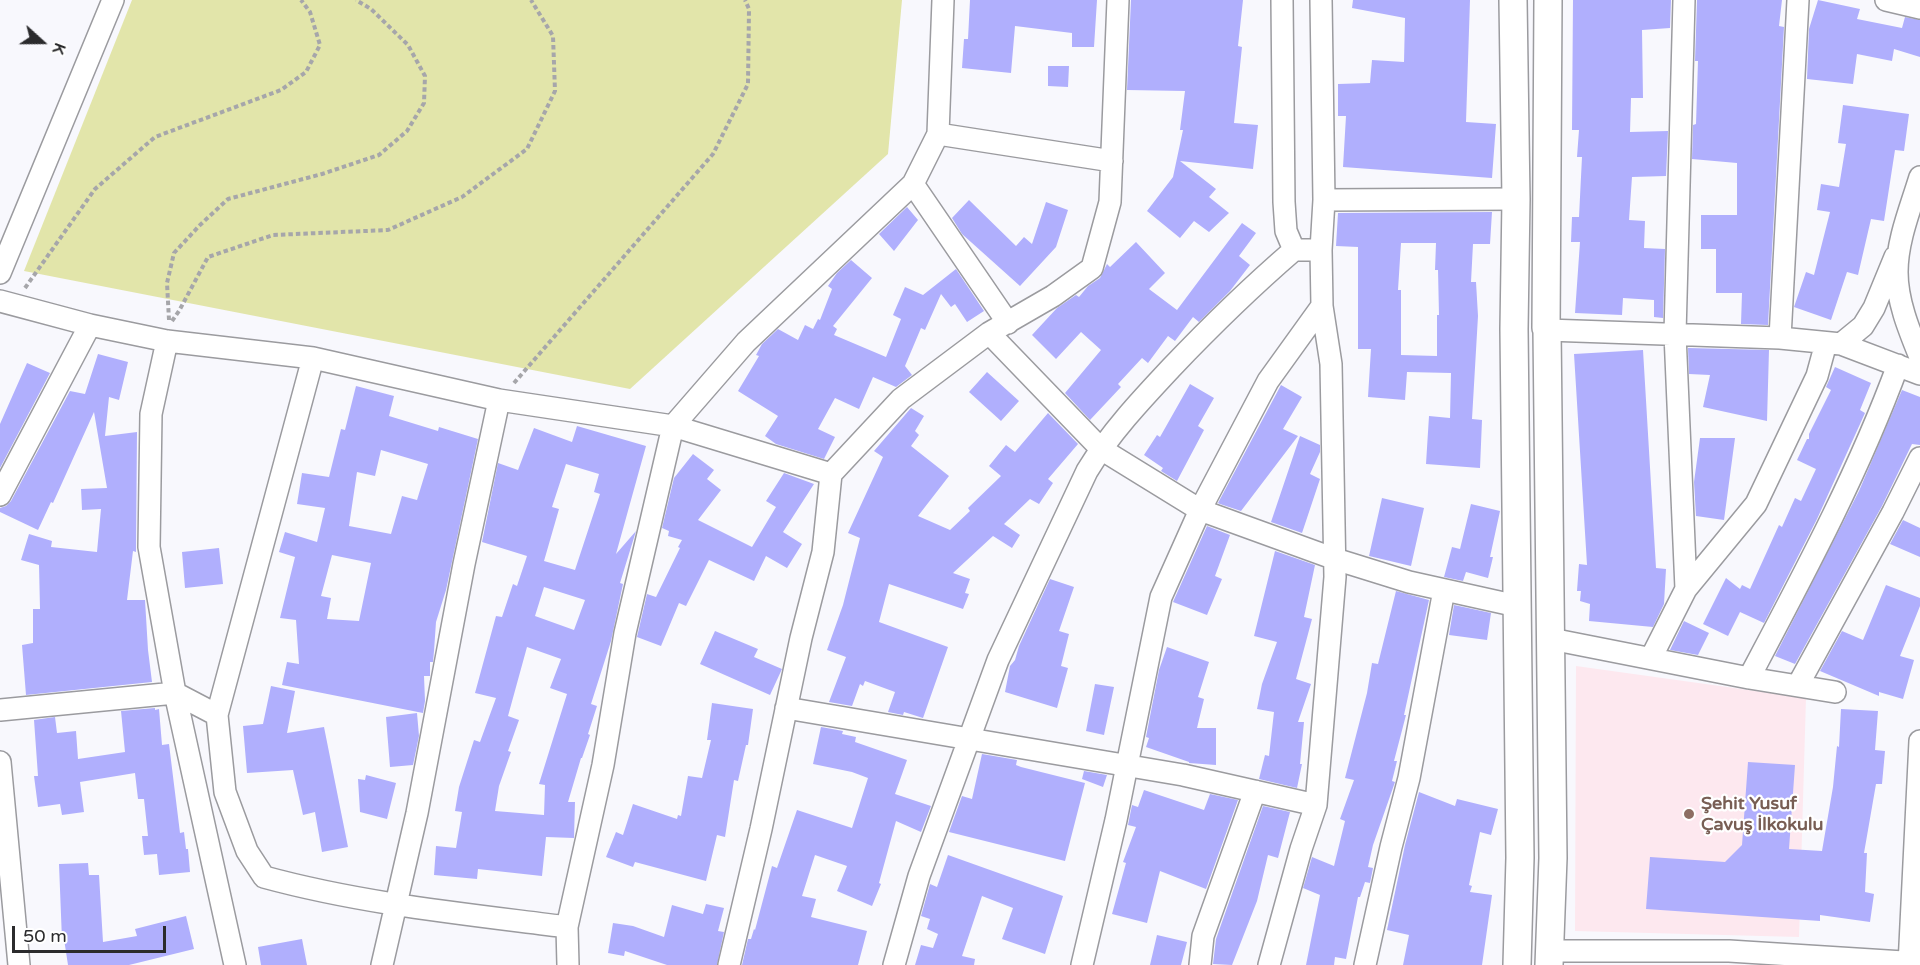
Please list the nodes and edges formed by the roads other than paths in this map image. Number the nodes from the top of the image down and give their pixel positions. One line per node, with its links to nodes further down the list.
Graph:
1 (113, 0): 21 (street)
2 (944, 0): 12 (street)
3 (1118, 0): 13 (street)
4 (1282, 0): 19 (street)
5 (1321, 0): 17 (street)
6 (1513, 0): 16 (main road)
7 (1548, 0): 26 (main road)
8 (1684, 0): 28 (street)
9 (1798, 0): 29 (street)
10 (1886, 0): 11 (street)
11 (1920, 8)
12 (938, 134): 13 (street); 15 (street)
13 (1112, 161): 24 (street)
14 (1920, 177): 18 (street)
15 (913, 184): 24 (street); 37 (street)
16 (1516, 199): 17 (street); 46 (main road)
17 (1323, 200): 20 (street)
18 (1899, 245): 31 (street); 32 (street)
19 (1294, 249): 20 (street); 38 (street)
20 (1321, 250): 23 (street)
21 (0, 273)
22 (6, 303): 25 (street)
23 (1322, 306): 42 (street); 43 (street)
24 (1008, 323): 27 (street)
25 (90, 325): 30 (street); 41 (street)
26 (1547, 330): 28 (street); 47 (main road)
27 (989, 333): 38 (street); 40 (street)
28 (1675, 334): 29 (street); 44 (street)
29 (1780, 338): 31 (street)
30 (166, 341): 33 (street); 52 (street)
31 (1834, 343): 34 (street); 44 (street)
32 (1920, 357)
33 (313, 358): 36 (street); 55 (street)
34 (1899, 365): 35 (street); 49 (street)
35 (1920, 374)
36 (499, 400): 37 (street); 62 (street)
37 (674, 426): 40 (street); 63 (street)
38 (1101, 449): 42 (street); 56 (street)
39 (1920, 458): 50 (street)
40 (831, 474): 53 (street)
41 (0, 495)
42 (1200, 510): 43 (street); 59 (street)
43 (1335, 559): 45 (street); 61 (street)
44 (1686, 589): 48 (street)
45 (1444, 590): 46 (street); 76 (street)
46 (1517, 606): 77 (main road)
47 (1551, 639): 48 (street); 64 (main road)
48 (1651, 658): 49 (street)
49 (1749, 678): 50 (street)
50 (1798, 684): 51 (street)
51 (1835, 692)
52 (175, 693): 54 (street); 55 (street); 69 (street)
53 (786, 708): 56 (street); 71 (street)
54 (0, 710)
55 (217, 715): 62 (street)
56 (969, 738): 59 (street); 72 (street)
57 (1920, 741): 66 (street)
58 (0, 762): 68 (street)
59 (1127, 765): 60 (street); 73 (street)
60 (1255, 791): 61 (street); 74 (street)
61 (1316, 805): 75 (street)
62 (395, 904): 63 (street); 70 (street)
63 (567, 927): 67 (street)
64 (1549, 958): 65 (street)
65 (1729, 958): 66 (street)
66 (1913, 963)
67 (570, 964)
68 (19, 965)
69 (234, 965)
70 (382, 965)
71 (729, 965)
72 (894, 965)
73 (1082, 965)
74 (1200, 965)
75 (1269, 965)
76 (1365, 965)
77 (1517, 965)

